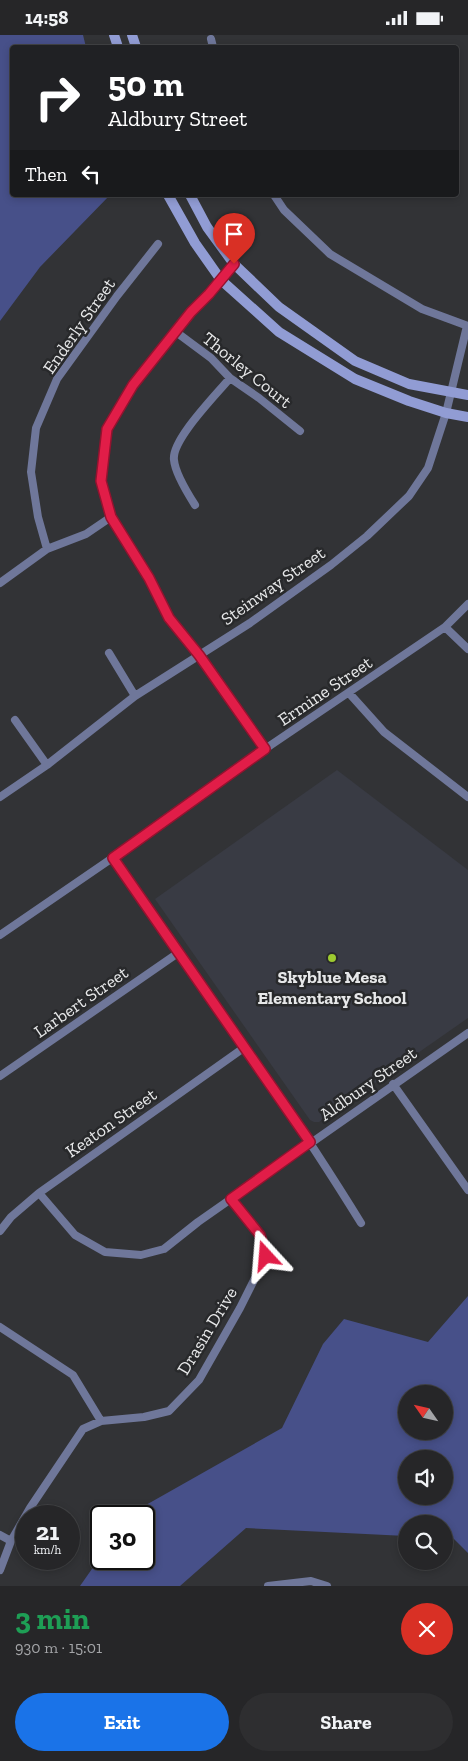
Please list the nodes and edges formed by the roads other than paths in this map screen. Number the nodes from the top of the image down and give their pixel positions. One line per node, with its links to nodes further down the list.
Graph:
1 (169, 197): 6 (main road)
2 (191, 197): 5 (main road)
3 (275, 197): 7 (street)
4 (158, 244): 17 (street, Enderly Street)
5 (234, 264): 6 (street); 10 (main road)
6 (221, 280): 8 (street); 12 (main road)
7 (468, 326): 10 (street, Steinway Street)
8 (176, 332): 9 (street, Thorley Court); 16 (street)
9 (230, 378): 14 (street, Thorley Court); 15 (street)
10 (451, 393): 11 (main road); 12 (street, Steinway Street)
11 (468, 395)
12 (446, 413): 13 (main road); 23 (street, Steinway Street)
13 (468, 417)
14 (300, 431)
15 (195, 505)
16 (111, 517): 17 (street); 23 (street)
17 (47, 549): 18 (street)
18 (0, 583)
19 (468, 604): 20 (street, Ermine Street)
20 (445, 627): 21 (street); 24 (street, Ermine Street)
21 (468, 649)
22 (109, 653): 25 (street)
23 (199, 655): 25 (street, Steinway Street); 27 (street)
24 (349, 693): 27 (street, Ermine Street); 30 (street)
25 (135, 696): 28 (street, Steinway Street)
26 (16, 720): 28 (street)
27 (265, 749): 31 (street, Ermine Street)
28 (47, 765): 29 (street, Steinway Street)
29 (0, 797)
30 (468, 797)
31 (113, 858): 32 (street, Ermine Street); 33 (street)
32 (0, 935)
33 (178, 953): 35 (street); 36 (street, Larbert Street)
34 (468, 1033): 37 (street, Aldbury Street)
35 (245, 1047): 38 (street); 40 (street, Keaton Street)
36 (0, 1076)
37 (392, 1084): 38 (street, Aldbury Street); 39 (street)
38 (310, 1142): 41 (street, Aldbury Street); 42 (street)
39 (468, 1190)
40 (39, 1193): 41 (street, Aldbury Street); 43 (street, Keaton Street)
41 (231, 1199): 45 (street, Drasin Drive)
42 (361, 1223)
43 (0, 1231)
44 (0, 1327): 45 (street)
45 (101, 1421): 47 (street, Drasin Drive)
46 (0, 1535): 47 (street)
47 (11, 1541): 48 (street, Drasin Drive)
48 (0, 1570)
49 (268, 1586): 50 (street)
50 (327, 1586)

